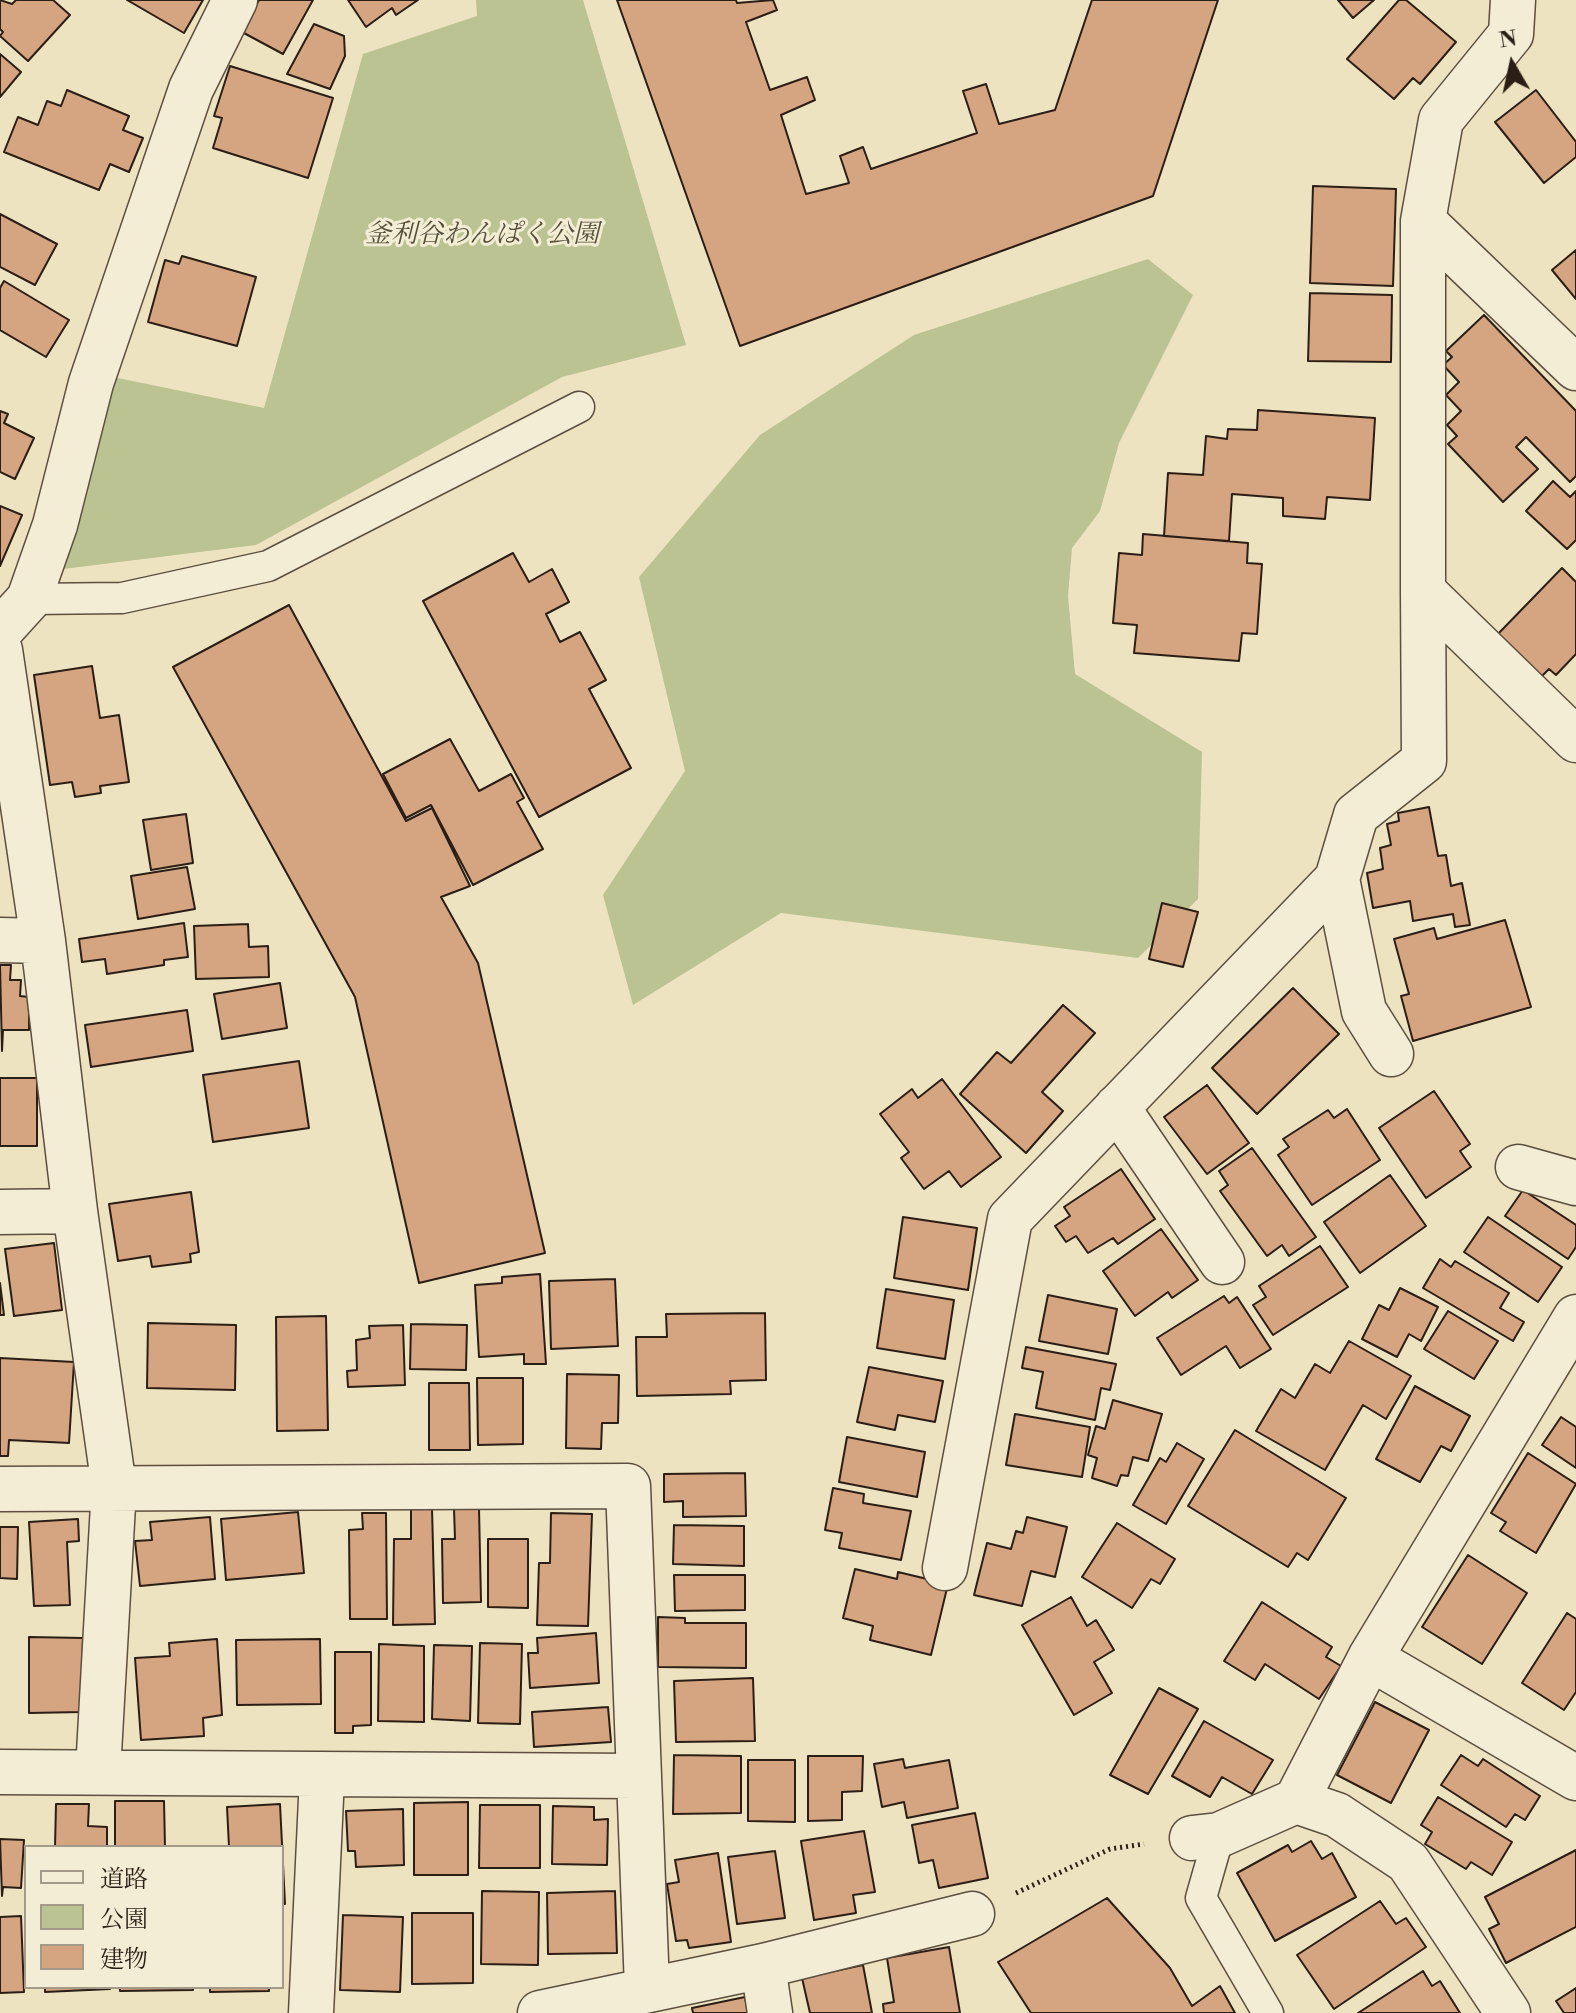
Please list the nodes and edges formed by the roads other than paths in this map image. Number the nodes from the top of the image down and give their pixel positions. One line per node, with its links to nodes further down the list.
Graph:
1 (235, 0): 7 (street)
2 (1513, 0): 3 (street)
3 (1423, 221): 4 (street); 6 (street)
4 (1576, 368)
5 (579, 407): 7 (lane)
6 (1423, 591): 10 (street); 11 (street)
7 (29, 599): 8 (street)
8 (0, 631)
9 (0, 650): 13 (street)
10 (1576, 740)
11 (1337, 879): 14 (street); 15 (street)
12 (0, 940): 13 (street)
13 (43, 941): 18 (street)
14 (1391, 1054)
15 (1117, 1107): 20 (street); 24 (street)
16 (1518, 1167): 17 (street)
17 (1576, 1183)
18 (75, 1211): 19 (street); 22 (street)
19 (0, 1212)
20 (1222, 1262)
21 (1576, 1317): 25 (street)
22 (114, 1487): 23 (street); 26 (street); 28 (street)
23 (0, 1489)
24 (945, 1568)
25 (1370, 1658): 30 (street); 31 (street)
26 (98, 1771): 27 (street); 29 (street)
27 (0, 1772)
28 (636, 1776): 29 (street); 35 (street)
29 (322, 1777): 36 (street)
30 (1576, 1778)
31 (1296, 1801): 32 (street); 40 (street)
32 (1206, 1837): 39 (lane)
33 (972, 1914): 34 (street)
34 (763, 1966): 35 (street); 38 (street)
35 (647, 1988): 37 (street)
36 (311, 2013)
37 (540, 2013)
38 (770, 2013)
39 (1268, 2013)
40 (1508, 2013)

